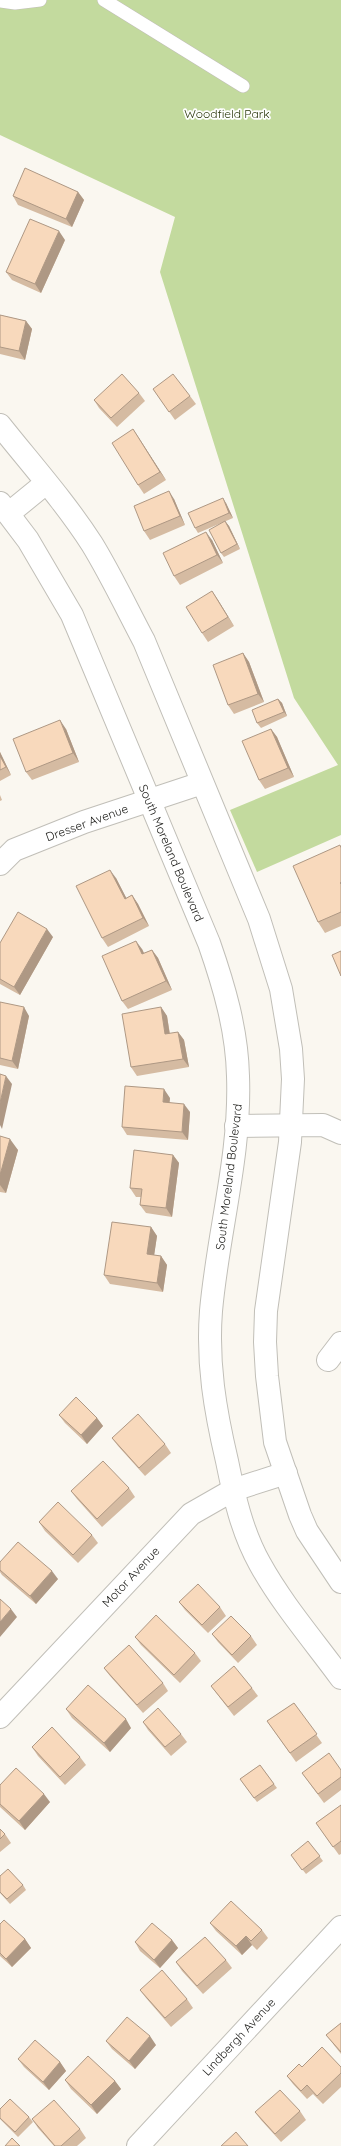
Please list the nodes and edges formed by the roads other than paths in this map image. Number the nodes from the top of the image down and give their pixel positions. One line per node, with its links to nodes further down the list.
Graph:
1 (40, 0): 3 (lane)
2 (104, 0): 4 (lane)
3 (0, 1)
4 (243, 86)
5 (0, 425): 6 (street)
6 (46, 483): 7 (street); 8 (street)
7 (4, 509): 9 (street, South Moreland Boulevard)
8 (202, 783): 9 (street, Dresser Avenue); 11 (street)
9 (150, 801): 10 (street, Dresser Avenue); 12 (street, South Moreland Boulevard)
10 (0, 864)
11 (291, 1124): 12 (street); 13 (street); 16 (street)
12 (236, 1126): 17 (street, South Moreland Boulevard)
13 (341, 1133)
14 (341, 1343): 15 (street)
15 (328, 1360)
16 (286, 1473): 17 (street, Motor Avenue); 18 (street)
17 (233, 1490): 19 (street, South Moreland Boulevard); 20 (street, Motor Avenue)
18 (341, 1582)
19 (341, 1678)
20 (0, 1716)
21 (341, 1927): 22 (street, Lindbergh Avenue)
22 (138, 2146)

